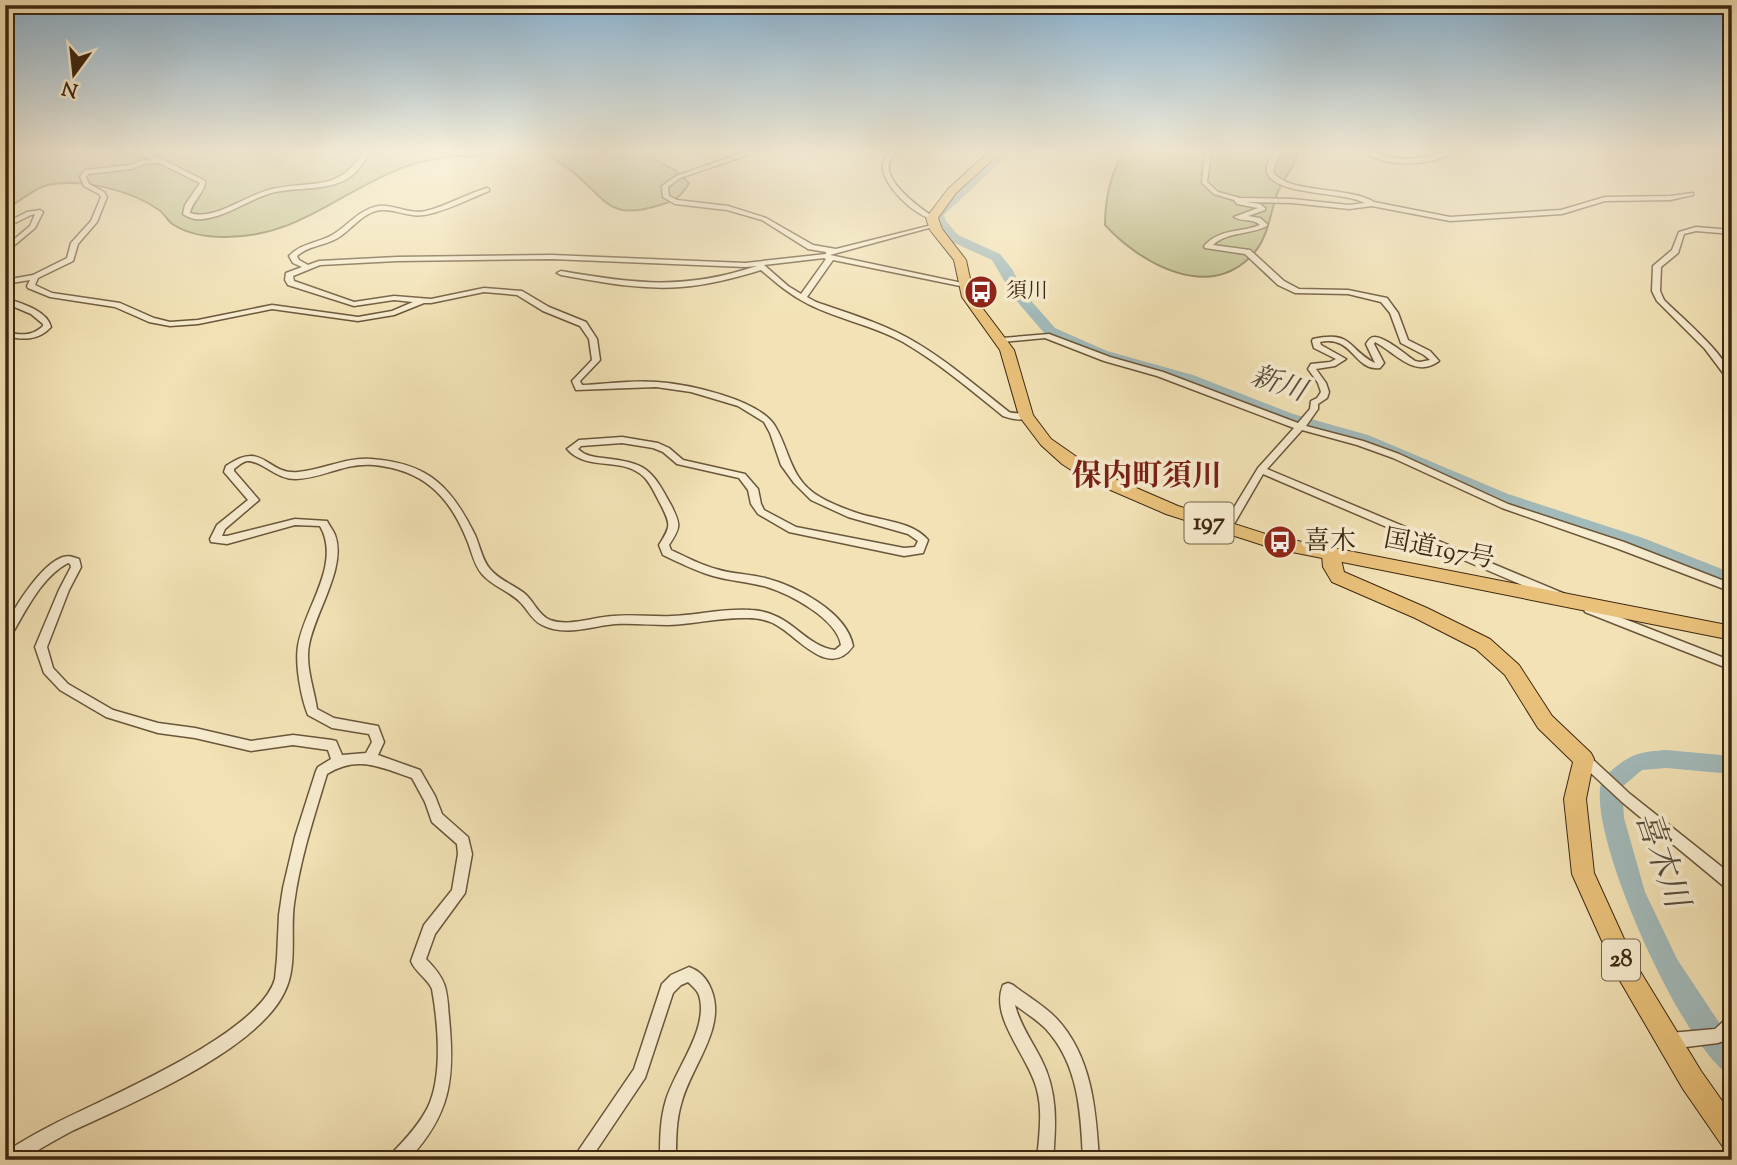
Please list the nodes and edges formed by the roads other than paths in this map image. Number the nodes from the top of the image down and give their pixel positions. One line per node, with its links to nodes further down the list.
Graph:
1 (101, 205): 21 (street)
2 (188, 205): 3 (street)
3 (236, 205)
4 (444, 205): 18 (street)
5 (705, 205): 17 (street)
6 (914, 205): 13 (street)
7 (943, 205): 13 (main road)
8 (1254, 205): 31 (street)
9 (1336, 205): 10 (street)
10 (1362, 205)
11 (1378, 205): 12 (street)
12 (1584, 205)
13 (933, 221): 17 (street); 23 (main road, 国道197号 / 197)
14 (5, 226): 16 (street)
15 (1732, 232): 29 (street)
16 (5, 251)
17 (830, 255): 19 (street); 23 (street); 24 (street)
18 (305, 266): 19 (street); 26 (street)
19 (760, 266): 20 (street); 24 (street)
20 (561, 273)
21 (35, 277): 22 (street); 26 (street)
22 (5, 282)
23 (967, 286): 28 (main road, 国道197号 / 197)
24 (802, 298): 30 (street)
25 (5, 300): 27 (street)
26 (421, 301): 40 (street)
27 (5, 334)
28 (1002, 340): 30 (main road, 国道197号 / 197); 31 (street)
29 (1732, 379)
30 (1026, 416): 33 (main road, 国道197号 / 197)
31 (1300, 427): 32 (street); 35 (street)
32 (1261, 470): 33 (street); 36 (street)
33 (1226, 530): 34 (main road, 国道197号 / 197)
34 (1331, 555): 36 (main road, 国道197号 / 197); 42 (main road)
35 (1732, 587)
36 (1571, 601): 37 (main road, 国道197号 / 197); 39 (street)
37 (1732, 633)
38 (5, 636): 41 (street)
39 (1732, 666)
40 (370, 758): 41 (street); 48 (street)
41 (338, 761): 47 (street)
42 (1587, 762): 43 (street); 45 (main road, 28)
43 (1732, 884)
44 (1732, 1023): 45 (street)
45 (1673, 1040): 46 (main road, 28)
46 (1732, 1138)
47 (7, 1160)
48 (397, 1160)
49 (580, 1160): 50 (street)
50 (668, 1160)
51 (1045, 1160): 52 (street)
52 (1091, 1160)

